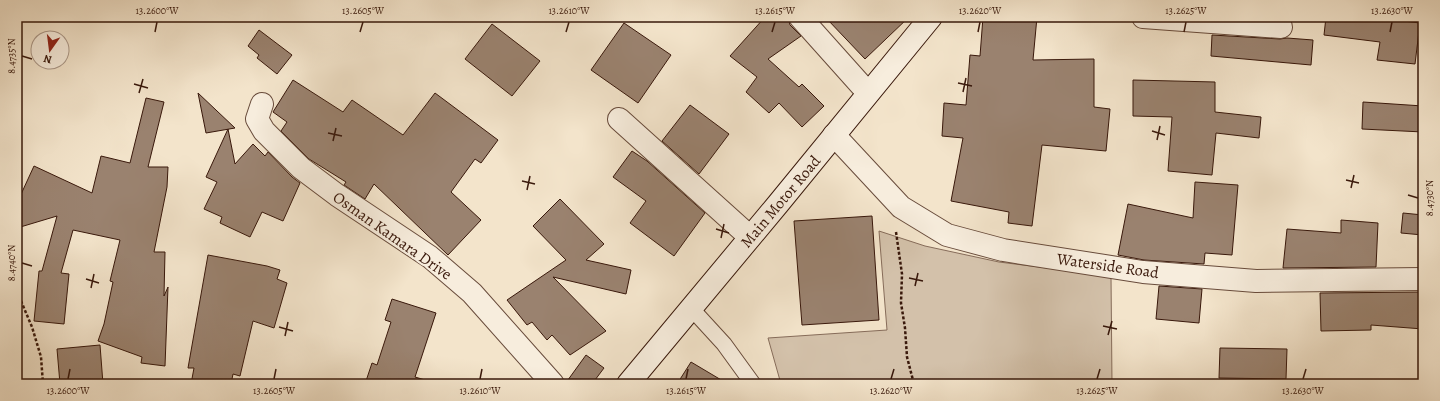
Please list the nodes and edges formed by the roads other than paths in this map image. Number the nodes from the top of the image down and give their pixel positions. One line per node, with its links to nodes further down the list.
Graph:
1 (800, 17): 5 (street)
2 (931, 17): 5 (street, Main Motor Road)
3 (1144, 17): 4 (street)
4 (1281, 27)
5 (868, 93): 8 (street, Main Motor Road)
6 (262, 104): 12 (street, Osman Kamara Drive)
7 (619, 119): 9 (street)
8 (834, 135): 9 (street, Main Motor Road); 10 (street, Waterside Road)
9 (750, 237): 11 (street, Main Motor Road)
10 (1423, 279)
11 (691, 308): 13 (street, Main Motor Road); 14 (lane)
12 (553, 384)
13 (628, 384)
14 (753, 384)

